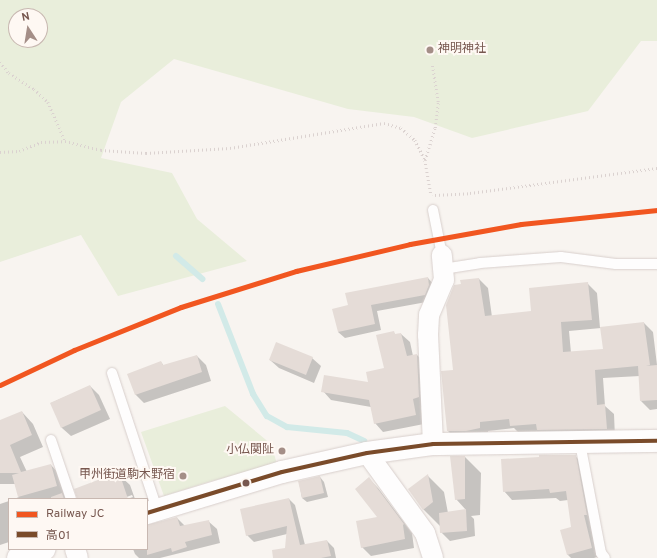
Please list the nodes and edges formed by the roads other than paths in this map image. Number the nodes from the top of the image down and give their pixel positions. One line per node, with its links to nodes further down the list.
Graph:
1 (433, 210): 2 (lane)
2 (443, 262): 3 (lane); 8 (street)
3 (657, 264)
4 (112, 373): 11 (lane)
5 (51, 440): 10 (lane)
6 (657, 441): 7 (main road)
7 (580, 443): 8 (main road); 13 (lane)
8 (433, 444): 9 (main road)
9 (367, 453): 11 (main road); 15 (street)
10 (71, 498)
11 (152, 511)
12 (41, 550): 14 (main road)
13 (600, 556)
14 (18, 558)
15 (433, 558)

